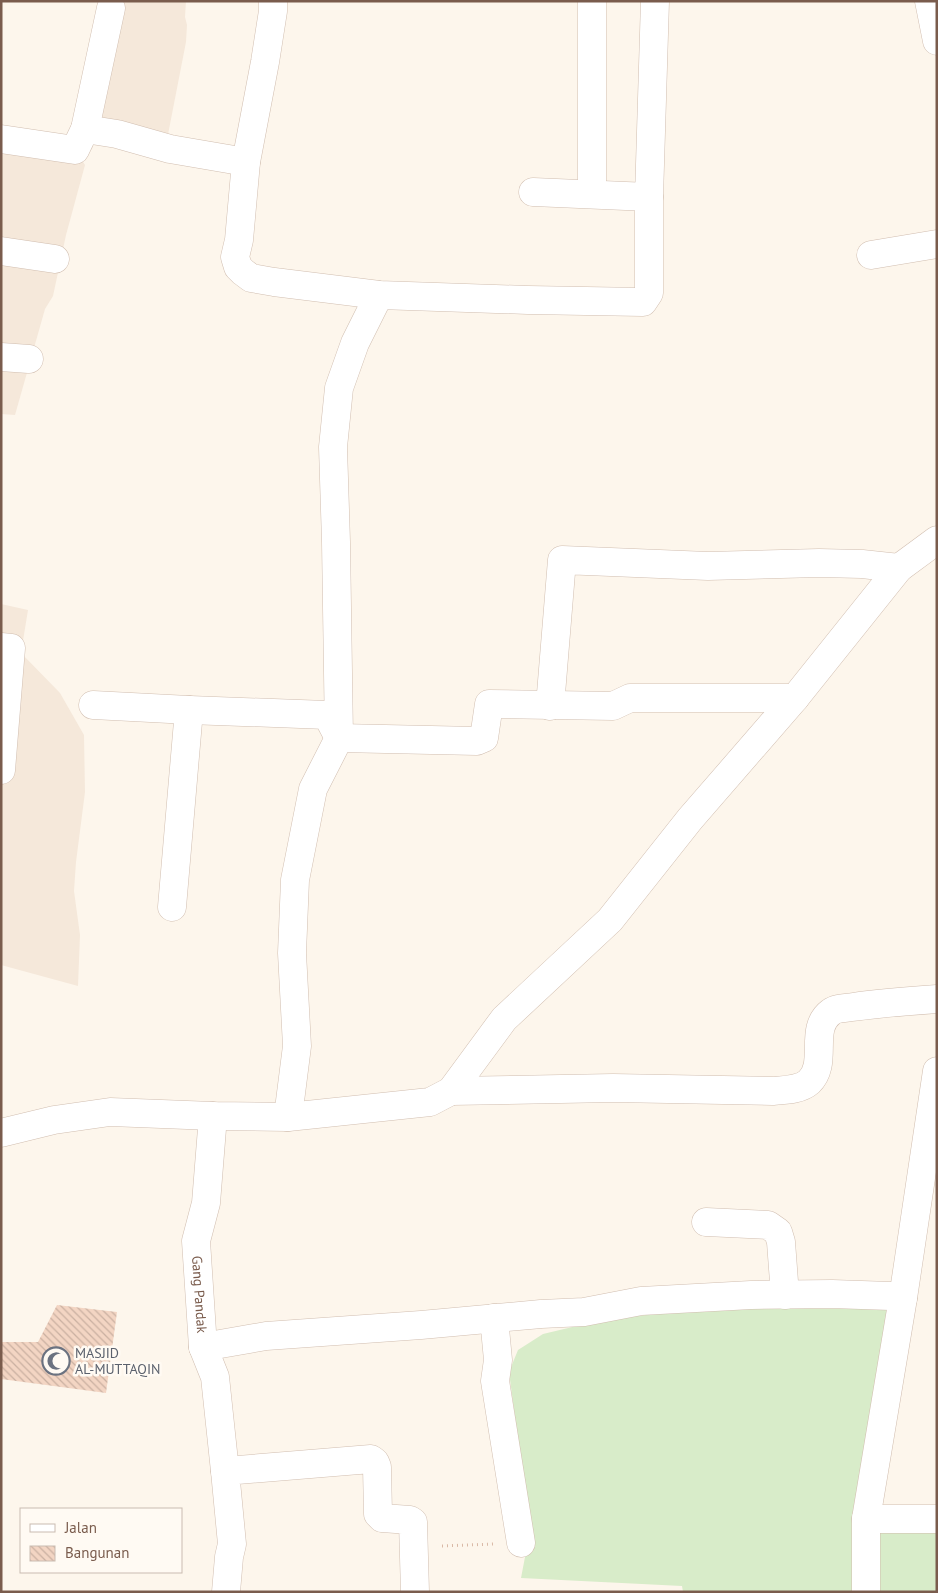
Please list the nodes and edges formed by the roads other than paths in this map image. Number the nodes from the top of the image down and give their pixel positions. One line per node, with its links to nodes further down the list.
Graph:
1 (273, 1): 9 (street)
2 (592, 1): 10 (street)
3 (655, 1): 12 (street)
4 (929, 1): 6 (street)
5 (111, 8): 7 (street)
6 (937, 41)
7 (85, 129): 8 (street); 9 (street)
8 (1, 140)
9 (246, 162): 17 (street)
10 (592, 186)
11 (533, 192): 12 (street)
12 (649, 197): 17 (street)
13 (937, 244): 15 (street)
14 (1, 251): 16 (street)
15 (871, 255)
16 (55, 259)
17 (379, 295): 27 (street)
18 (1, 357): 19 (street)
19 (29, 359)
20 (937, 540): 21 (street)
21 (899, 568): 23 (street); 25 (street)
22 (1, 647): 28 (street)
23 (795, 698): 25 (street); 32 (street)
24 (93, 705): 26 (street)
25 (550, 706): 27 (street)
26 (189, 710): 27 (street); 29 (street)
27 (339, 738): 34 (street)
28 (1, 770)
29 (172, 907)
30 (937, 999): 32 (street)
31 (937, 1071): 35 (street)
32 (452, 1091): 34 (street)
33 (213, 1116): 34 (street); 36 (street); 41 (street, Gang Pandak)
34 (288, 1117)
35 (933, 1132): 39 (street)
36 (1, 1133)
37 (706, 1222): 38 (street)
38 (786, 1295): 39 (street); 40 (street)
39 (903, 1298): 43 (street)
40 (494, 1318): 41 (street); 45 (street)
41 (203, 1347): 42 (street, Gang Pandak)
42 (225, 1471): 46 (street, Gang Pandak); 47 (street)
43 (866, 1519): 44 (street); 48 (street)
44 (937, 1519)
45 (521, 1543)
46 (226, 1592)
47 (415, 1592)
48 (866, 1592)

